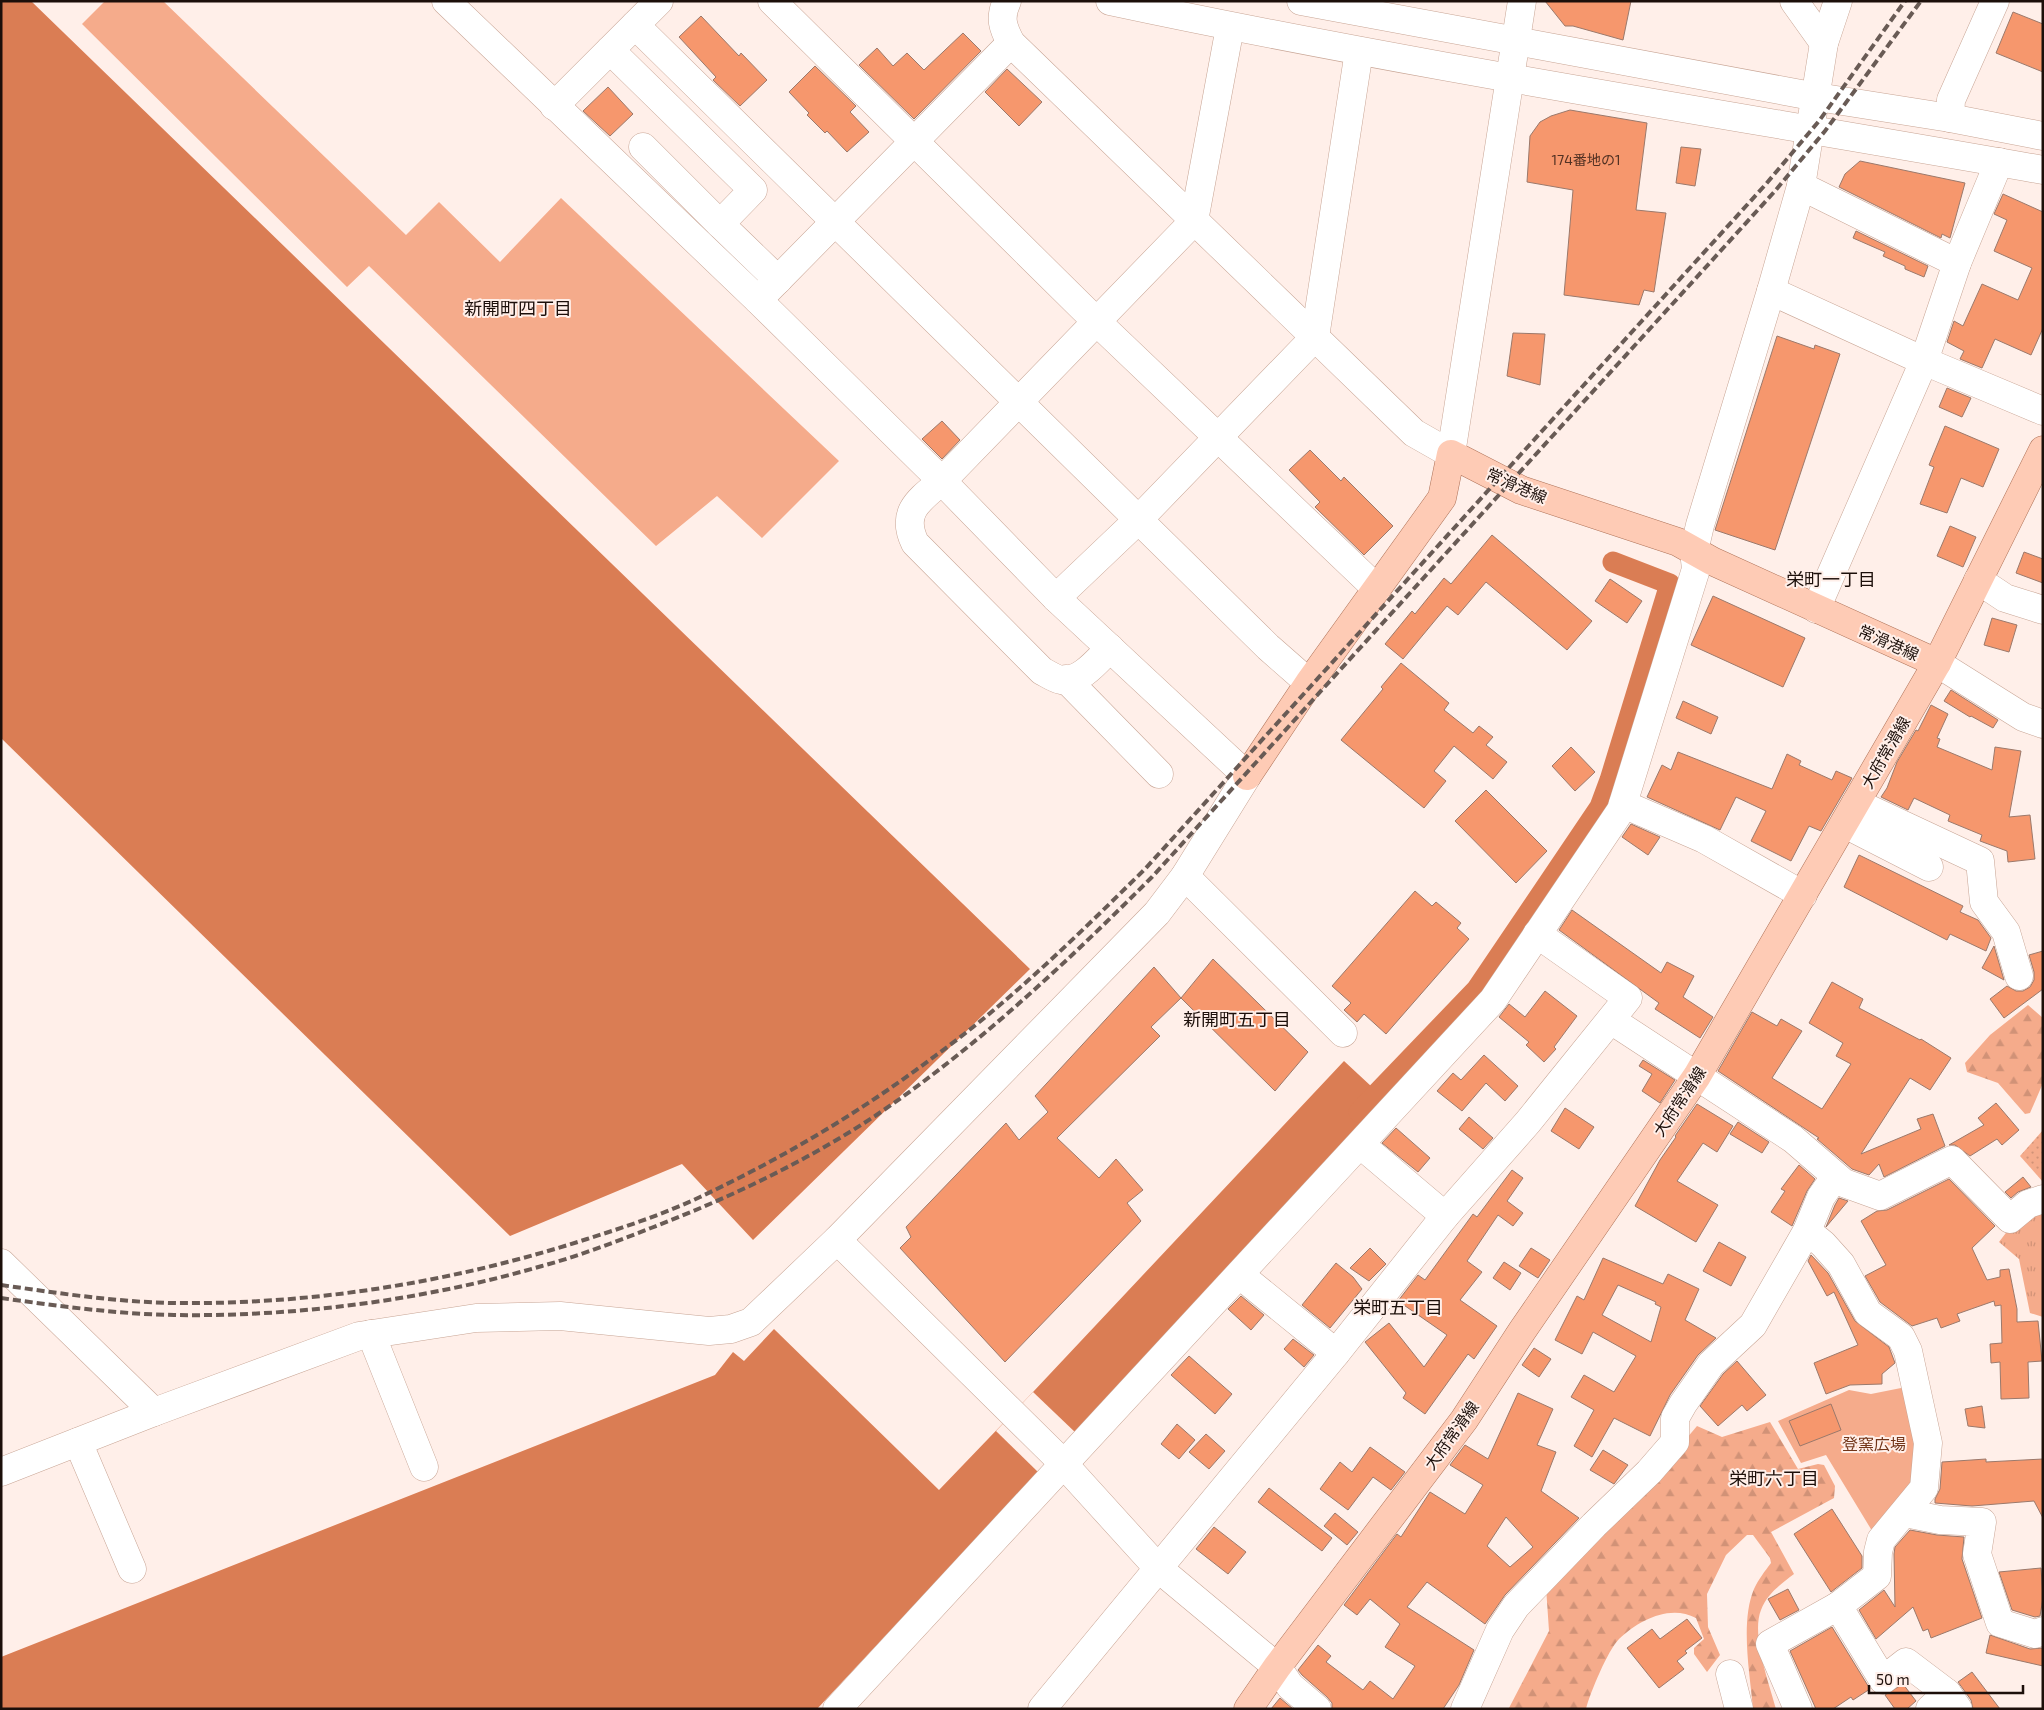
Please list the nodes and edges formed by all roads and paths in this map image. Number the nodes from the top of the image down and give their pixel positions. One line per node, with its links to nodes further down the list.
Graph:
1 (446, 1): 21 (street)
2 (659, 1): 12 (street)
3 (772, 1): 25 (street)
4 (1007, 1): 15 (street)
5 (1110, 1): 13 (street)
6 (1301, 1): 11 (street)
7 (1522, 1): 14 (street)
8 (1794, 1): 16 (street)
9 (1838, 1): 16 (street)
10 (1996, 1): 22 (street)
11 (1367, 7): 14 (street)
12 (635, 25): 17 (street); 31 (street)
13 (1230, 27): 18 (street); 30 (street)
14 (1517, 42): 19 (street); 20 (street)
15 (1011, 43): 25 (street); 30 (street)
16 (1824, 43): 20 (street)
17 (610, 50): 21 (street); 32 (street)
18 (1359, 51): 19 (street); 38 (street)
19 (1512, 77): 23 (street); 44 (street)
20 (1817, 97): 22 (street); 23 (street)
21 (554, 106): 36 (street)
22 (1950, 118): 24 (street)
23 (1810, 130): 27 (street); 29 (street)
24 (2043, 136)
25 (914, 142): 31 (street); 37 (street)
26 (644, 147): 32 (street)
27 (1999, 162): 28 (street); 33 (street)
28 (2043, 170)
29 (1801, 186): 33 (street); 35 (street)
30 (1194, 221): 37 (street); 38 (street)
31 (836, 222): 34 (street); 40 (street)
32 (720, 224): 34 (street)
33 (1957, 263): 39 (street)
34 (778, 280): 36 (street)
35 (1771, 291): 39 (street); 47 (street)
36 (758, 300): 45 (street)
37 (1096, 322): 40 (street); 42 (street)
38 (1315, 337): 42 (street); 44 (street)
39 (1924, 361): 41 (street); 51 (street)
40 (1020, 402): 45 (street); 46 (street)
41 (2043, 411)
42 (1218, 438): 46 (street); 49 (street)
43 (2043, 450): 48 (main road, 大府常滑線)
44 (1452, 454): 47 (main road, 常滑港線); 49 (main road)
45 (942, 481): 50 (street); 55 (street)
46 (1138, 520): 50 (street); 56 (street)
47 (1694, 551): 51 (main road, 常滑港線); 60 (street)
48 (1978, 580): 52 (street); 54 (main road, 大府常滑線)
49 (1377, 589): 56 (main road)
50 (1056, 598): 53 (street)
51 (1816, 609): 54 (main road, 常滑港線)
52 (2043, 610)
53 (1110, 648): 55 (street); 59 (street)
54 (1937, 663): 57 (street); 61 (main road, 大府常滑線)
55 (1066, 679): 58 (street)
56 (1309, 683): 59 (main road)
57 (2043, 724)
58 (1160, 774)
59 (1247, 776): 63 (street)
60 (1623, 804): 64 (street); 65 (street)
61 (1851, 813): 62 (street); 64 (main road, 大府常滑線); 66 (street)
62 (1929, 866)
63 (1185, 876): 68 (street); 75 (street)
64 (1803, 895): 69 (main road, 大府常滑線)
65 (1537, 934): 67 (street); 70 (street)
66 (2019, 976)
67 (1611, 1020): 69 (street); 73 (street)
68 (1343, 1033)
69 (1697, 1076): 71 (street); 90 (main road, 大府常滑線)
70 (1361, 1145): 73 (street); 77 (street)
71 (1835, 1177): 72 (street); 74 (street)
72 (2043, 1199)
73 (1445, 1216): 79 (street)
74 (1807, 1231): 85 (street); 97 (street)
75 (837, 1240): 78 (street); 82 (street)
76 (1, 1263): 80 (street)
77 (1240, 1275): 79 (street); 82 (street)
78 (371, 1334): 80 (street); 83 (street)
79 (1336, 1353): 86 (street)
80 (154, 1412): 81 (street)
81 (78, 1442): 84 (street); 87 (street)
82 (1061, 1461): 86 (street); 93 (street)
83 (424, 1467)
84 (1, 1472)
85 (1905, 1513): 88 (street); 89 (street)
86 (1158, 1568): 90 (street); 94 (street)
87 (132, 1569)
88 (1838, 1606): 92 (street); 99 (street)
89 (2043, 1631)
90 (1277, 1667): 95 (main road, 大府常滑線); 96 (street)
91 (1730, 1674): 98 (street)
92 (1945, 1703)
93 (837, 1709)
94 (1042, 1709)
95 (1248, 1709)
96 (1317, 1709)
97 (1465, 1709)
98 (1739, 1709)
99 (1798, 1709)

